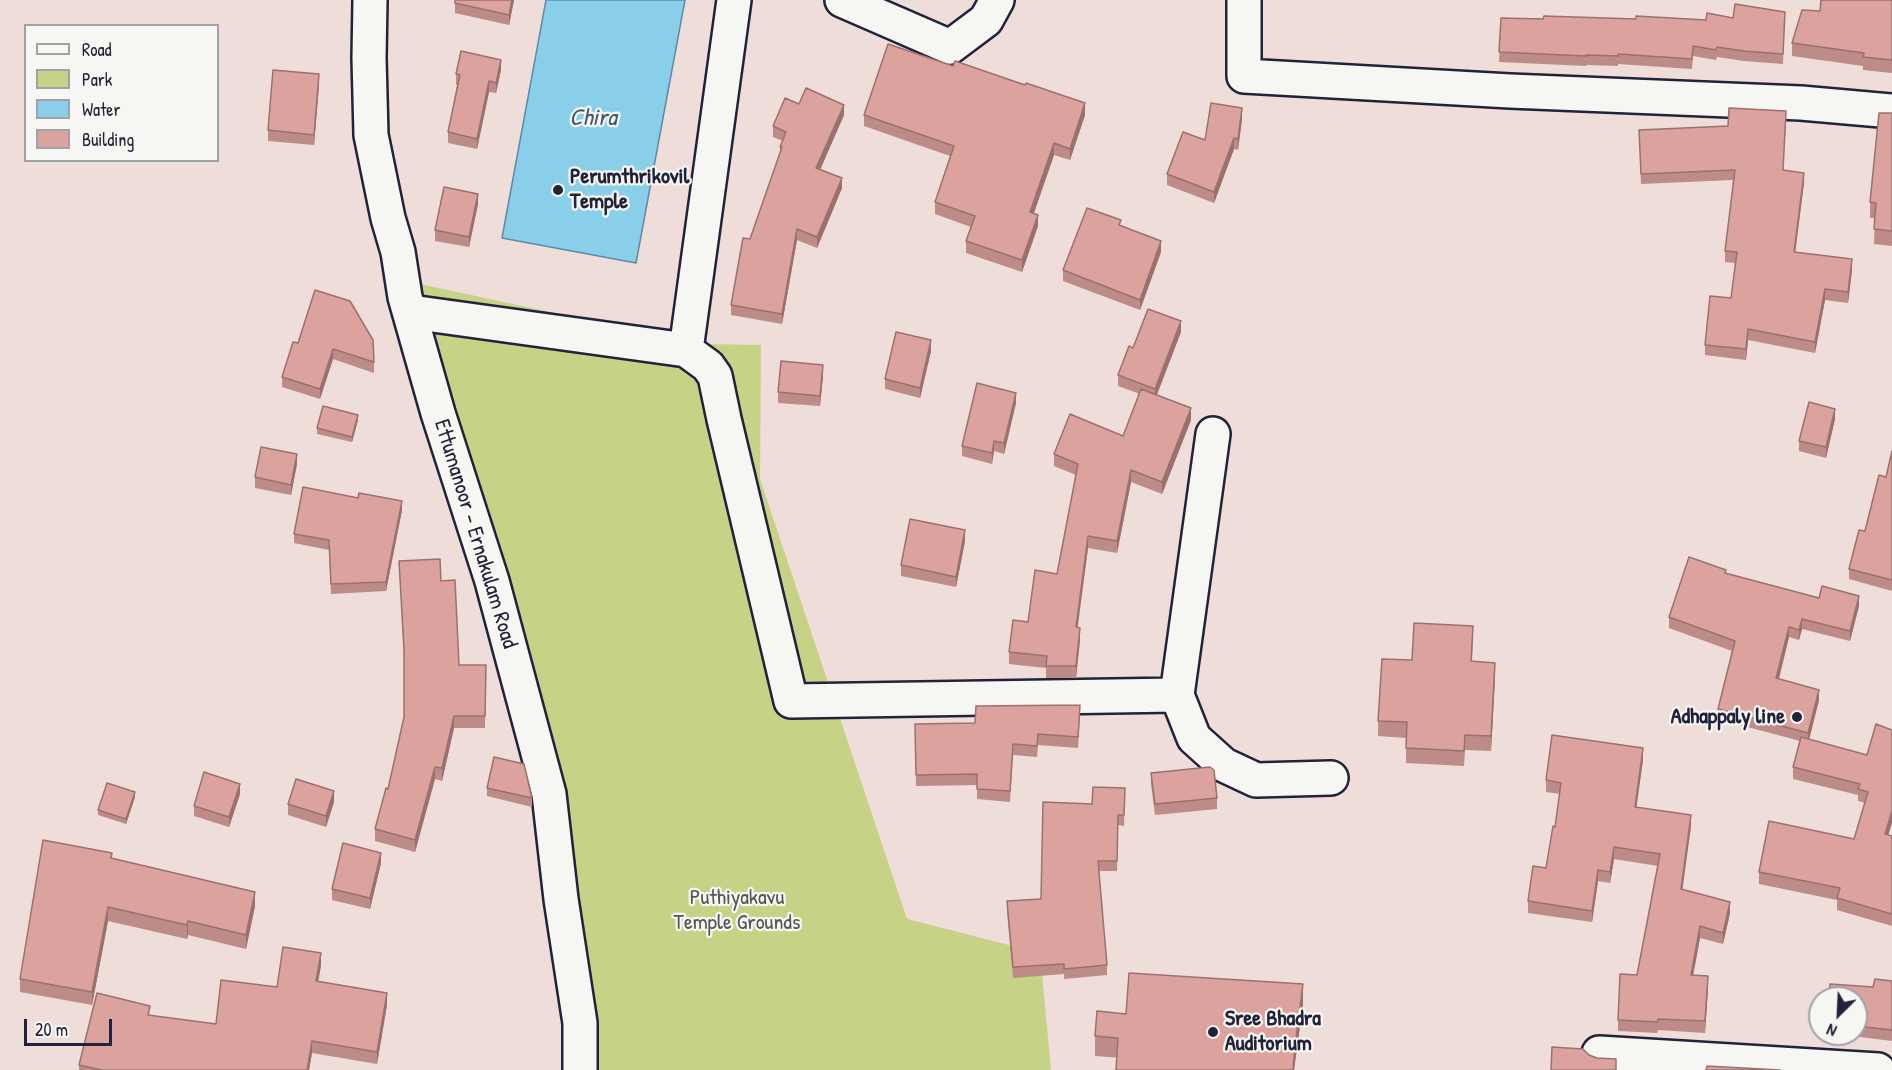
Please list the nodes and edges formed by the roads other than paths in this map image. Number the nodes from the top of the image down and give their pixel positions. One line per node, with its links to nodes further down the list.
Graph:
1 (370, 0): 7 (street, Ettumanoor - Ernakulam Road)
2 (734, 0): 8 (street)
3 (842, 0): 4 (street)
4 (997, 0)
5 (1244, 0): 6 (street)
6 (1892, 111)
7 (411, 312): 8 (street); 14 (street, Ettumanoor - Ernakulam Road)
8 (686, 350): 10 (street)
9 (1213, 434): 10 (street)
10 (1177, 695): 11 (street)
11 (1331, 778)
12 (1599, 1053): 13 (street)
13 (1671, 1064): 15 (street)
14 (580, 1070)
15 (1878, 1070)

